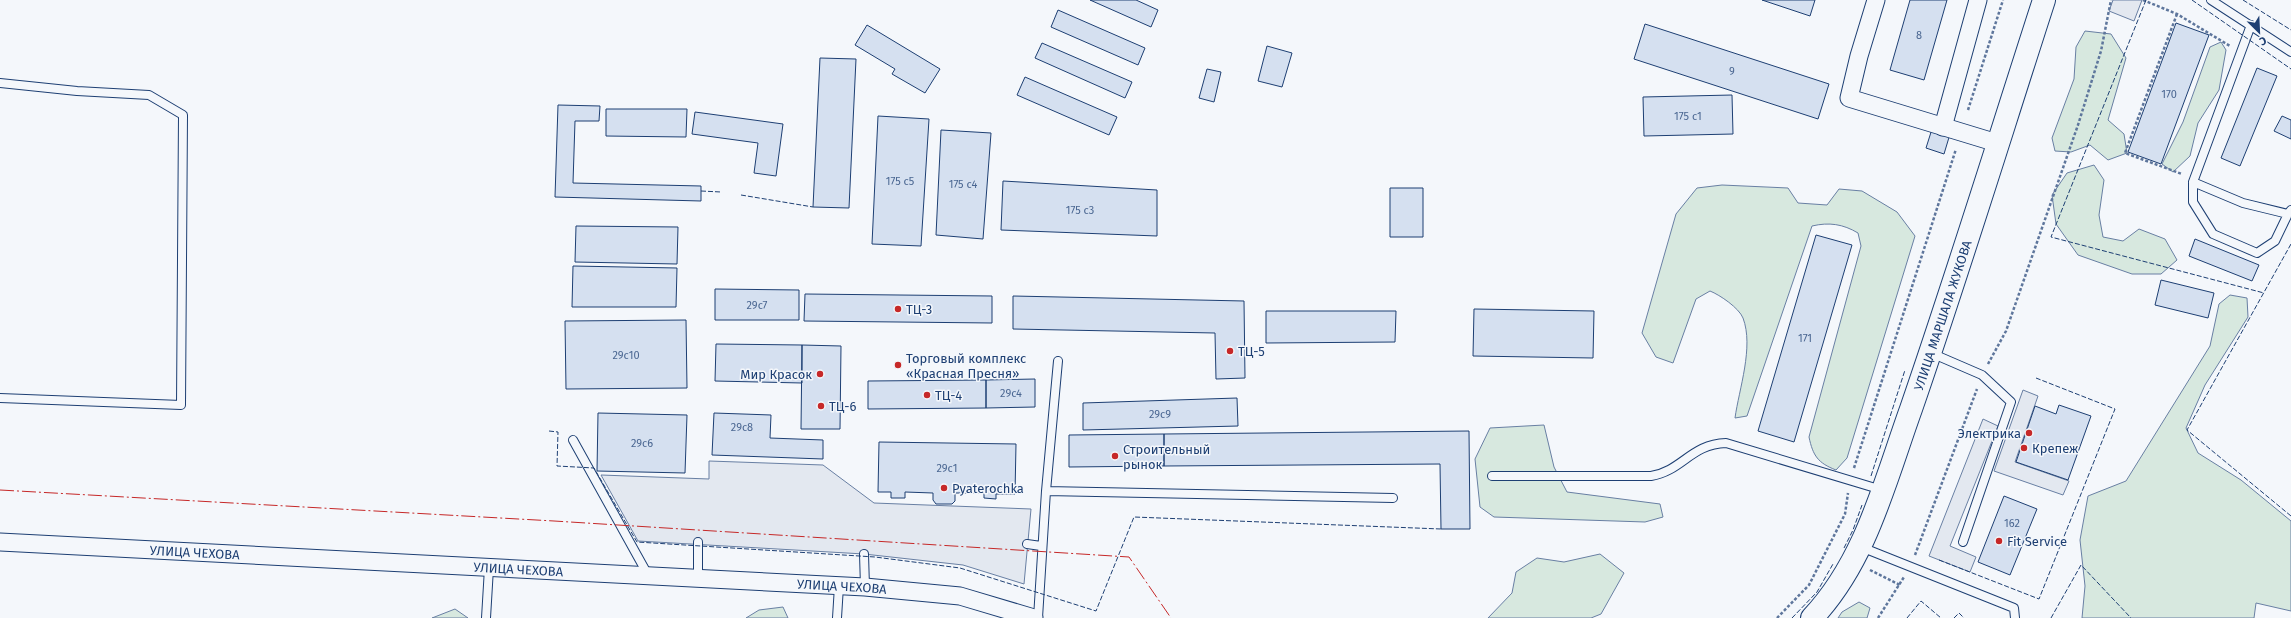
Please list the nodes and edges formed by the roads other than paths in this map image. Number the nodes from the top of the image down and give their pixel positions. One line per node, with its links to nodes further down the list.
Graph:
1 (1876, 0): 8 (street)
2 (1978, 0): 8 (street)
3 (2044, 0): 9 (main road, УЛИЦА МАРШАЛА ЖУКОВА)
4 (2211, 0): 5 (lane)
5 (2251, 25): 6 (lane); 10 (lane)
6 (2291, 52)
7 (0, 83): 14 (lane)
8 (1943, 127): 9 (street)
9 (1997, 143): 12 (main road, УЛИЦА МАРШАЛА ЖУКОВА)
10 (2194, 180): 11 (lane); 11 (lane)
11 (2289, 212)
12 (1930, 353): 17 (main road, УЛИЦА МАРШАЛА ЖУКОВА); 22 (lane)
13 (1058, 361): 18 (lane)
14 (0, 398)
15 (573, 440): 28 (lane)
16 (1492, 476): 17 (lane)
17 (1882, 490): 25 (main road, УЛИЦА МАРШАЛА ЖУКОВА)
18 (1046, 492): 19 (lane); 24 (lane)
19 (1393, 498)
20 (0, 542): 27 (street, УЛИЦА ЧЕХОВА)
21 (698, 542): 29 (lane)
22 (1963, 542)
23 (1027, 544): 24 (lane)
24 (1041, 546): 35 (lane)
25 (1861, 546): 36 (main road, УЛИЦА МАРШАЛА ЖУКОВА); 37 (lane)
26 (864, 554): 31 (lane)
27 (489, 568): 28 (street, УЛИЦА ЧЕХОВА); 32 (lane)
28 (648, 575): 29 (street, УЛИЦА ЧЕХОВА)
29 (698, 578): 30 (street, УЛИЦА ЧЕХОВА)
30 (839, 586): 31 (street, УЛИЦА ЧЕХОВА); 33 (lane)
31 (865, 587): 34 (street, УЛИЦА ЧЕХОВА)
32 (486, 618)
33 (837, 618)
34 (1034, 618)
35 (1038, 618)
36 (1812, 618)
37 (2015, 618)

